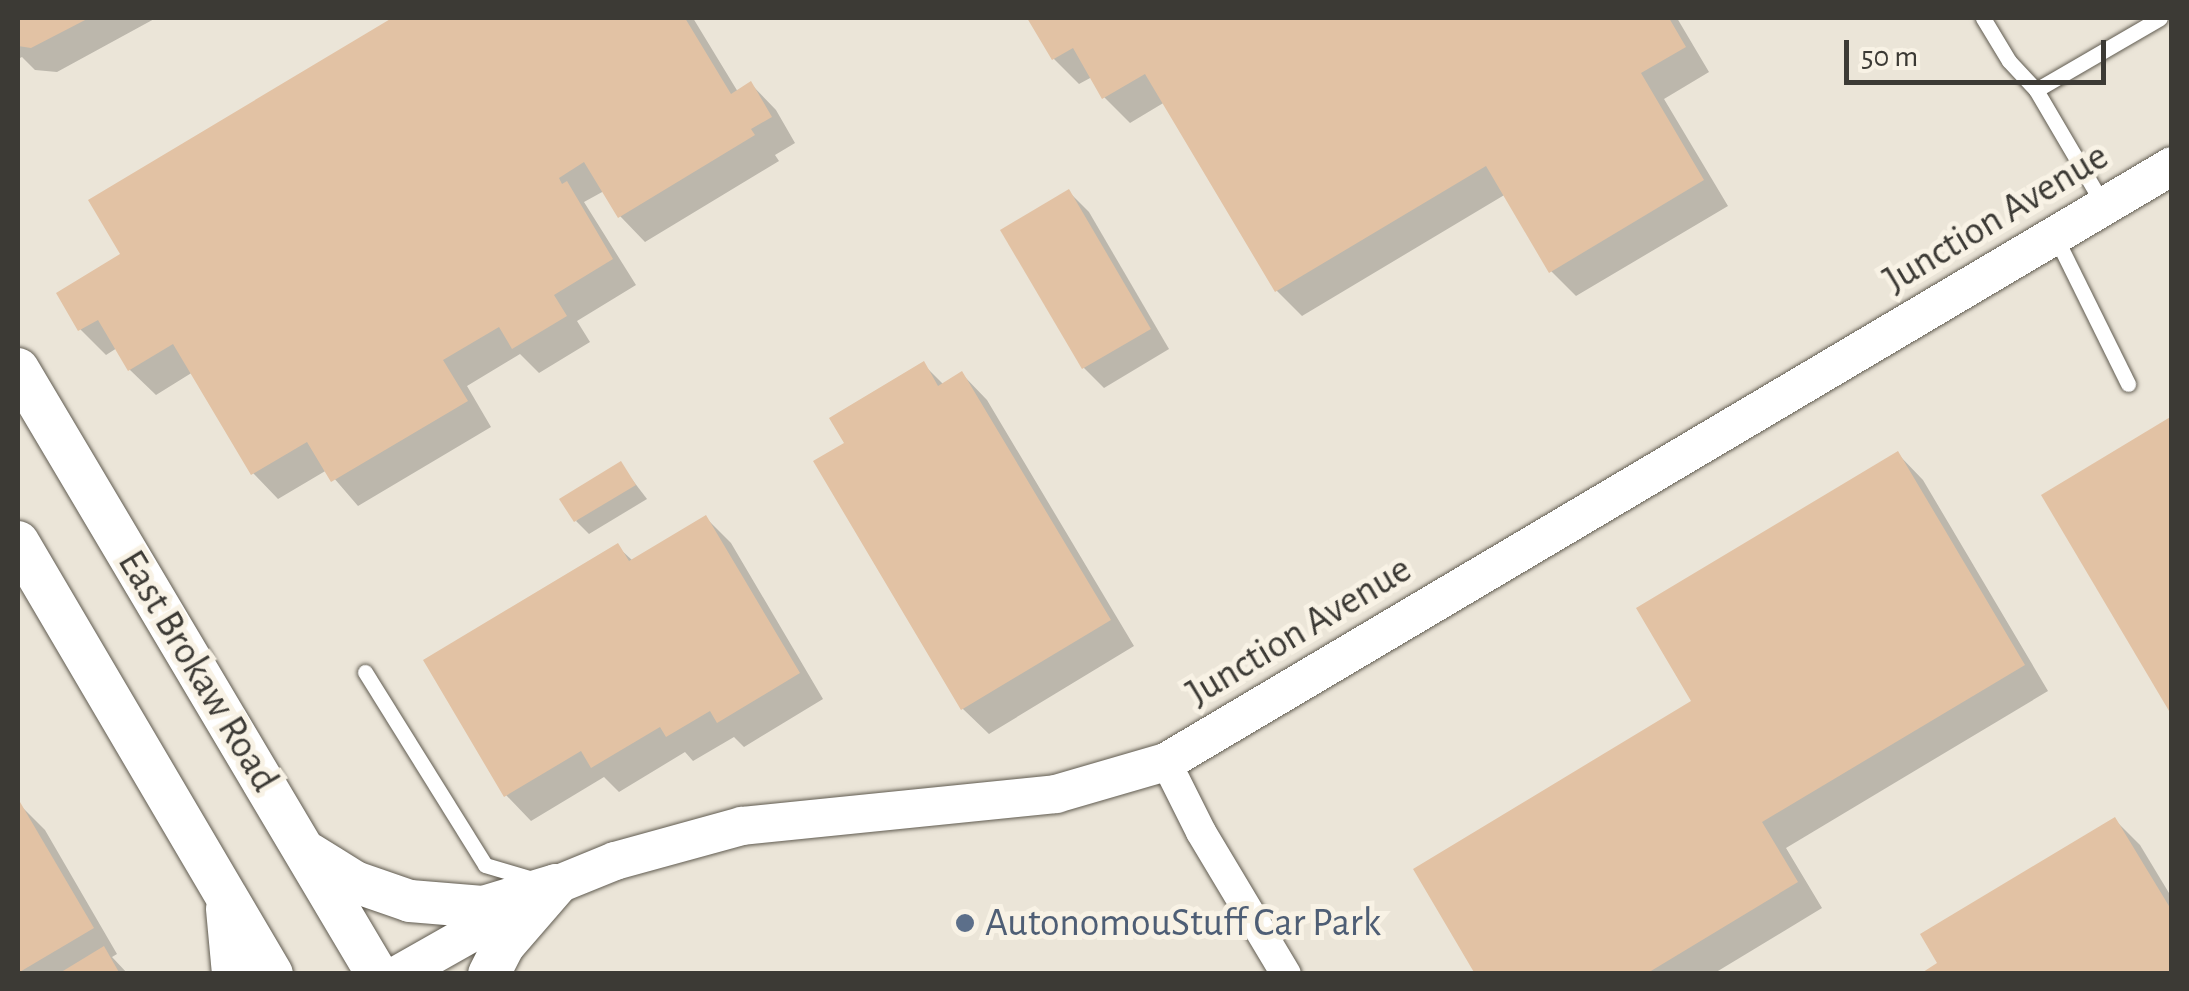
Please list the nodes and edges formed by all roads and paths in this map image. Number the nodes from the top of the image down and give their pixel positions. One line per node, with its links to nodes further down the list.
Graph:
1 (1983, 18): 3 (lane)
2 (2160, 18): 3 (lane)
3 (2036, 90): 5 (lane)
4 (2172, 166): 5 (street, Junction Avenue)
5 (2104, 206): 6 (street, Junction Avenue)
6 (2055, 236): 8 (lane); 11 (street, Junction Avenue)
7 (18, 369): 12 (main road, East Brokaw Road)
8 (2128, 384)
9 (18, 542): 14 (main road)
10 (366, 672): 13 (lane)
11 (1166, 762): 13 (street, Junction Avenue); 20 (street)
12 (306, 852): 13 (main road); 17 (main road, East Brokaw Road)
13 (556, 885): 18 (street, Junction Avenue); 19 (main road)
14 (224, 894): 15 (main road); 16 (main road)
15 (233, 974)
16 (272, 974)
17 (378, 974)
18 (399, 974)
19 (489, 974)
20 (1286, 974)

